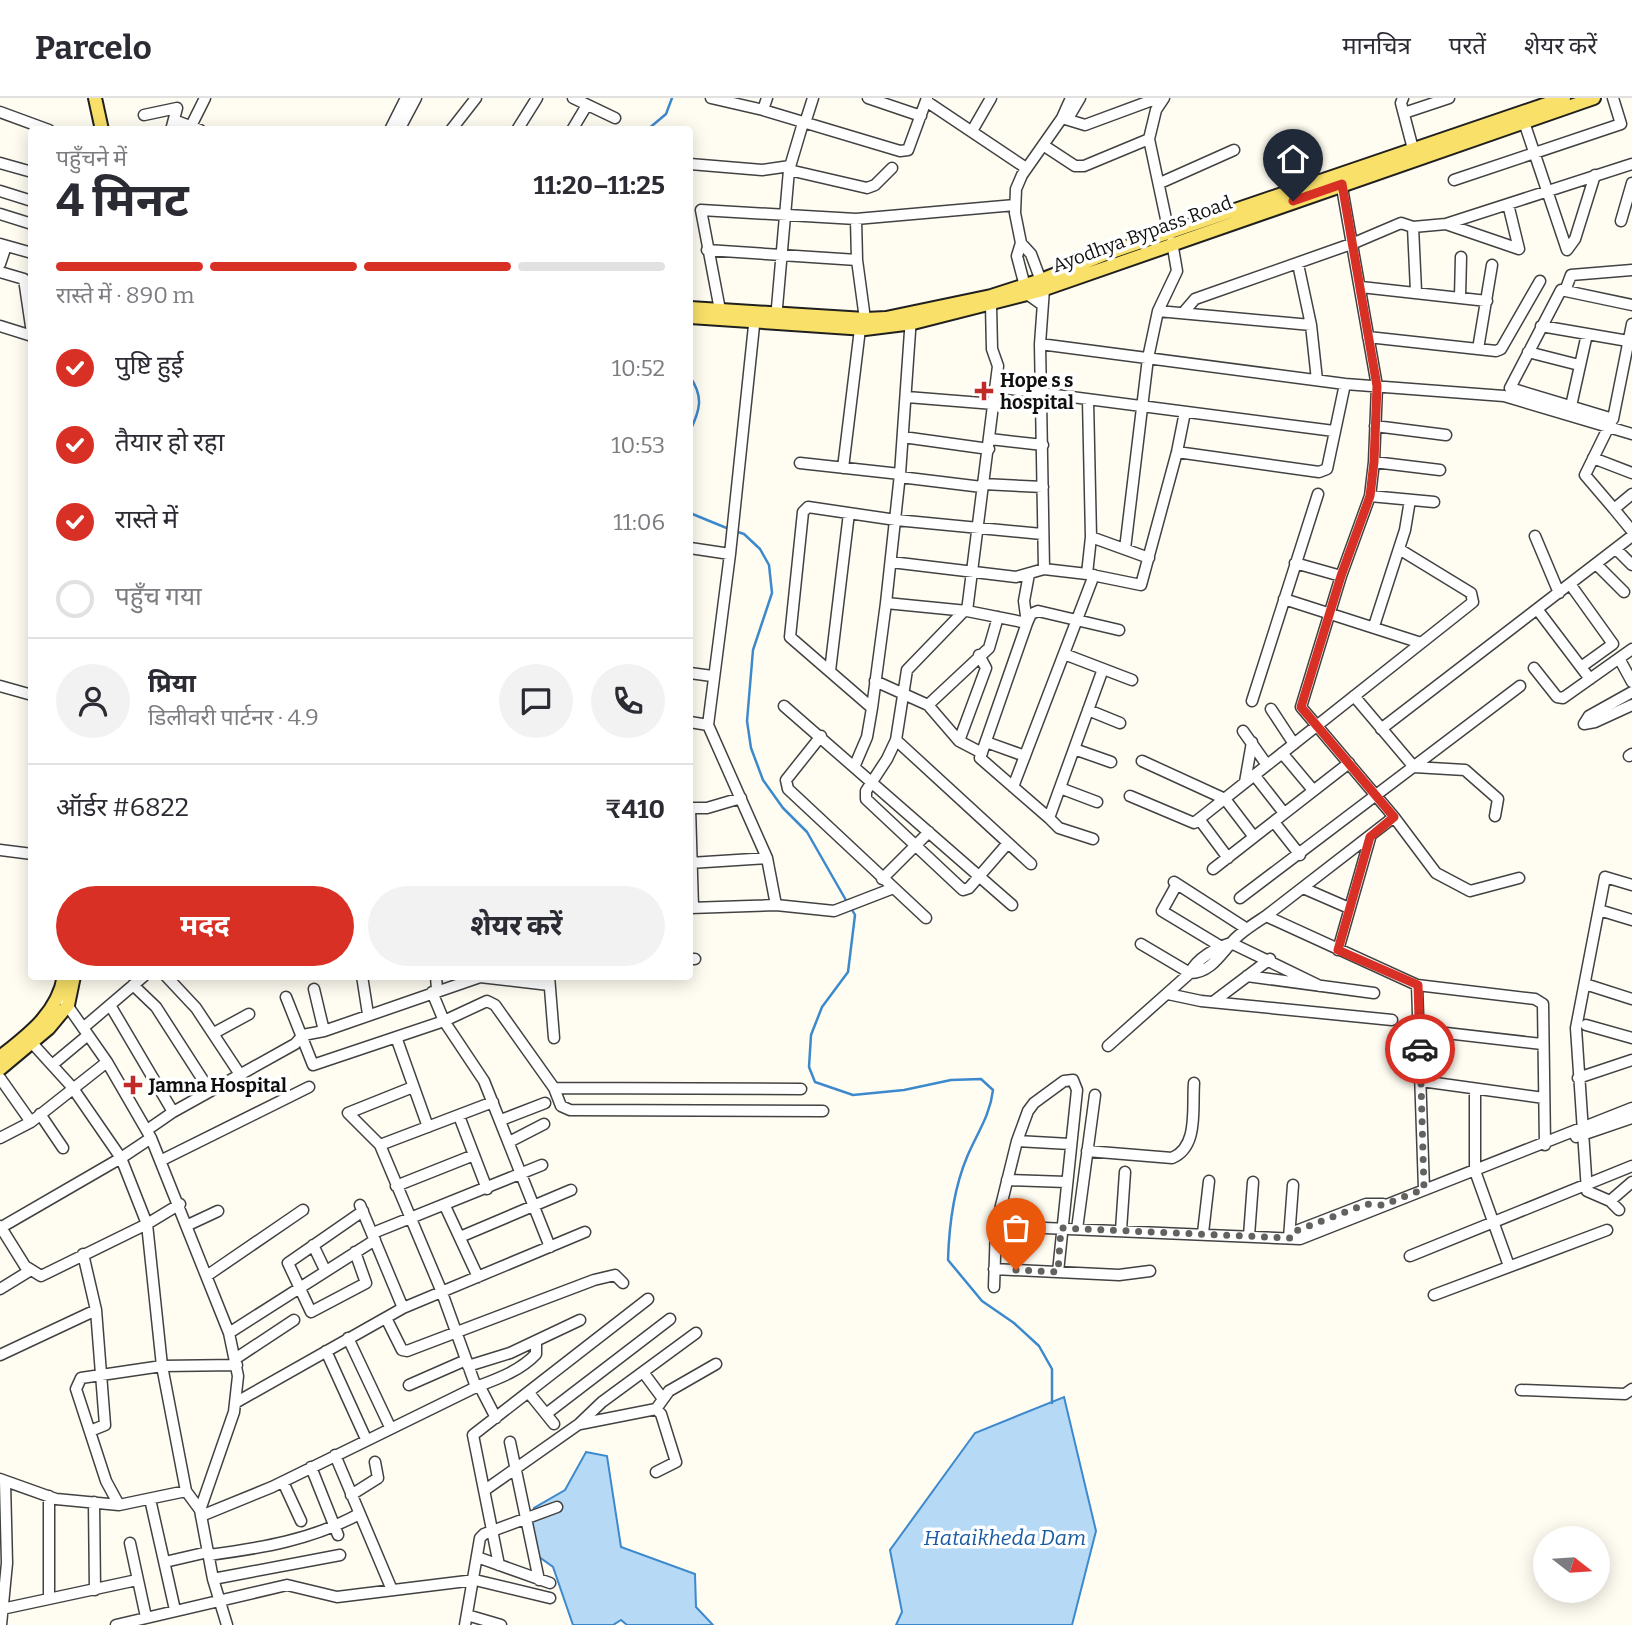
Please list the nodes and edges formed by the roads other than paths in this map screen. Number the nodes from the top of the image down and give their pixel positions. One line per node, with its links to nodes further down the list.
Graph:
1 (95, 98): 35 (main road)
2 (102, 98): 36 (main road)
3 (205, 98): 37 (street)
4 (406, 98): 38 (street)
5 (416, 98): 39 (street)
6 (476, 98): 40 (street)
7 (537, 98): 41 (street)
8 (573, 98): 24 (street)
9 (767, 98): 25 (street)
10 (813, 98): 32 (street)
11 (991, 98): 43 (street)
12 (1070, 98): 30 (street)
13 (1080, 98): 30 (street)
14 (1158, 98): 30 (street)
15 (1164, 98): 44 (street)
16 (1449, 98): 23 (street)
17 (1564, 98): 46 (main road, Ayodhya Bypass Road)
18 (1594, 98): 31 (main road, Ayodhya Bypass Road)
19 (1613, 98): 48 (street)
20 (717, 99): 25 (street)
21 (874, 99): 28 (street)
22 (927, 100): 28 (street); 43 (street)
23 (1401, 103): 46 (street)
24 (587, 105): 29 (street); 42 (street)
25 (764, 110): 32 (street)
26 (0, 112): 34 (street)
27 (144, 115): 33 (street)
28 (921, 116): 32 (street)
29 (615, 118)
30 (1062, 118): 45 (street)
31 (1524, 122): 48 (street); 57 (main road, Ayodhya Bypass Road)
32 (804, 123): 53 (street)
33 (172, 125)
34 (39, 126)
35 (101, 126)
36 (107, 126)
37 (195, 126)
38 (392, 126)
39 (402, 126)
40 (455, 126)
41 (520, 126)
42 (574, 126)
43 (972, 131): 52 (street)
44 (1149, 139): 45 (street); 59 (street)
45 (1042, 145): 52 (street)
46 (1413, 149): 57 (main road, Ayodhya Bypass Road)
47 (1234, 150): 59 (street)
48 (1534, 153): 58 (street); 62 (street)
49 (0, 163): 55 (street)
50 (693, 164): 53 (street)
51 (1632, 164): 56 (street)
52 (1027, 167): 65 (street)
53 (790, 168): 54 (street); 67 (street)
54 (892, 168)
55 (28, 171)
56 (1595, 175): 62 (street); 62 (street)
57 (1340, 180): 73 (main road, Ayodhya Bypass Road); 75 (street)
58 (1454, 180)
59 (1160, 183): 73 (street)
60 (1632, 183): 69 (street)
61 (0, 191): 63 (street)
62 (1547, 191): 64 (street)
63 (28, 200)
64 (1507, 204): 71 (street); 71 (street)
65 (1015, 205): 68 (street); 74 (street)
66 (0, 214): 70 (street)
67 (784, 215): 68 (street); 77 (street); 79 (street)
68 (856, 219): 81 (street)
69 (1621, 221)
70 (28, 223)
71 (1446, 224): 72 (street)
72 (1413, 226): 75 (street); 91 (street)
73 (1170, 238): 88 (main road, Ayodhya Bypass Road); 101 (street)
74 (1021, 243): 88 (street); 90 (street)
75 (1354, 243): 83 (street); 89 (street)
76 (3, 245): 78 (street); 82 (street)
77 (707, 250): 79 (street); 100 (street)
78 (28, 252)
79 (781, 256): 81 (street); 106 (street)
80 (1461, 257): 93 (street)
81 (856, 260): 107 (street)
82 (0, 264)
83 (1298, 264): 102 (street); 109 (street)
84 (1492, 265): 94 (street)
85 (1632, 270): 92 (street)
86 (0, 272): 98 (street)
87 (1540, 281): 117 (street)
88 (1042, 285): 90 (main road, Ayodhya Bypass Road); 95 (street)
89 (1361, 287): 91 (street); 114 (street)
90 (1025, 290): 95 (street); 96 (main road, Ayodhya Bypass Road); 105 (main road, Ayodhya Bypass Road)
91 (1416, 291): 93 (street)
92 (1565, 291): 97 (street); 110 (street)
93 (1460, 296): 94 (street)
94 (1487, 301): 117 (street)
95 (1041, 304): 116 (street)
96 (991, 305): 105 (main road, Ayodhya Bypass Road); 124 (street)
97 (1632, 305)
98 (28, 307)
99 (693, 308): 100 (main road, Ayodhya Bypass Road)
100 (720, 310): 104 (main road, Ayodhya Bypass Road)
101 (1158, 311): 102 (street); 119 (street)
102 (1183, 313): 109 (street)
103 (693, 317): 104 (main road, Ayodhya Bypass Road)
104 (755, 317): 106 (main road, Ayodhya Bypass Road); 167 (street)
105 (911, 318): 107 (main road, Ayodhya Bypass Road); 126 (street)
106 (776, 319): 107 (main road, Ayodhya Bypass Road)
107 (862, 324): 144 (street)
108 (1632, 324): 115 (street)
109 (1311, 325): 121 (street)
110 (1541, 326): 113 (street); 118 (street)
111 (0, 327): 112 (street)
112 (28, 334)
113 (1587, 334): 115 (street); 120 (street)
114 (1368, 337): 117 (street); 123 (street)
115 (1628, 341): 132 (street)
116 (1040, 344): 119 (street); 125 (street)
117 (1478, 349)
118 (1528, 352): 120 (street); 130 (street)
119 (1148, 358): 121 (street); 129 (street)
120 (1579, 365): 130 (street)
121 (1317, 380): 122 (street)
122 (1345, 384): 123 (street); 134 (street)
123 (1377, 386): 132 (street); 133 (street)
124 (995, 387): 125 (street); 128 (street)
125 (1040, 393): 127 (street); 139 (street)
126 (907, 397): 128 (street); 137 (street)
127 (1088, 400): 129 (street); 162 (street)
128 (993, 404): 138 (street)
129 (1141, 406): 131 (street); 165 (street)
130 (1571, 406): 132 (street)
131 (1185, 412): 134 (street); 140 (street)
132 (1611, 422): 135 (street); 141 (street)
133 (1376, 426): 136 (street); 142 (street)
134 (1334, 431): 140 (street)
135 (1632, 434)
136 (1446, 435)
137 (903, 437): 138 (street); 147 (street)
138 (989, 444): 139 (street); 148 (street)
139 (1043, 445): 149 (street)
140 (1177, 452): 168 (street)
141 (1593, 458): 146 (street); 155 (street)
142 (1374, 462): 145 (street); 152 (street)
143 (800, 463): 144 (street)
144 (843, 468): 147 (street)
145 (1440, 470)
146 (1632, 473)
147 (900, 475): 148 (street); 157 (street)
148 (982, 486): 149 (street); 158 (street)
149 (1043, 487): 159 (street)
150 (1318, 494): 170 (street)
151 (1632, 494): 155 (street)
152 (1370, 496): 153 (street); 177 (street)
153 (1410, 500): 154 (street); 166 (street)
154 (1434, 502)
155 (1614, 509): 161 (street)
156 (849, 513): 157 (street); 199 (street); 199 (street)
157 (896, 520): 158 (street); 169 (street)
158 (975, 526): 159 (street); 174 (street)
159 (1042, 534): 173 (street)
160 (1535, 536): 180 (street)
161 (1632, 536): 164 (street)
162 (1091, 537): 165 (street); 176 (street)
163 (693, 548): 167 (street)
164 (1615, 548): 171 (street); 172 (street)
165 (1125, 549): 168 (street)
166 (1399, 549): 189 (street); 191 (street)
167 (730, 554): 201 (street)
168 (1149, 558): 176 (street)
169 (891, 562): 174 (street); 182 (street)
170 (1295, 563): 177 (street); 181 (street)
171 (1596, 564): 178 (street); 179 (street)
172 (1632, 565)
173 (1044, 569): 175 (street); 176 (street)
174 (971, 570): 175 (street); 184 (street)
175 (1029, 574): 187 (street)
176 (1091, 574): 188 (street)
177 (1341, 576): 185 (street)
178 (1570, 584): 180 (street); 196 (street)
179 (1624, 592)
180 (1559, 593): 183 (street)
181 (1284, 598): 185 (street); 212 (street)
182 (886, 603): 184 (street); 204 (street)
183 (1537, 609): 196 (street); 223 (street)
184 (965, 611): 186 (street); 208 (street)
185 (1330, 612): 189 (street); 222 (street)
186 (998, 617): 187 (street); 194 (street)
187 (1027, 619): 188 (street); 228 (street)
188 (1076, 621): 190 (street); 193 (street)
189 (1374, 626): 191 (street)
190 (1119, 630)
191 (1421, 643): 211 (street)
192 (1632, 649): 195 (street)
193 (1064, 654): 198 (street); 234 (street)
194 (979, 655): 213 (street); 227 (street)
195 (1620, 660): 202 (street); 205 (street)
196 (1581, 667): 202 (street)
197 (1534, 668): 202 (street)
198 (1103, 669): 203 (street); 218 (street)
199 (830, 671): 216 (street)
200 (693, 673): 201 (street)
201 (712, 676): 221 (street)
202 (1590, 679)
203 (1132, 680)
204 (875, 681): 208 (street); 216 (street)
205 (1632, 682)
206 (0, 686): 210 (street)
207 (1520, 686): 240 (street)
208 (902, 692): 213 (street); 226 (street)
209 (1632, 692): 214 (street)
210 (28, 694)
211 (1354, 696): 222 (street); 223 (street)
212 (1252, 701)
213 (928, 705): 227 (street)
214 (1632, 705)
215 (784, 706): 225 (street)
216 (872, 708): 238 (street)
217 (1271, 709): 230 (street)
218 (1088, 710): 220 (street); 231 (street)
219 (693, 722): 221 (street)
220 (1120, 723)
221 (708, 724): 249 (street)
222 (1317, 725): 230 (street); 237 (street)
223 (1381, 729): 240 (street)
224 (1243, 731): 229 (street)
225 (821, 736): 238 (street); 277 (street)
226 (896, 740): 242 (street); 263 (street)
227 (959, 741): 232 (street)
228 (986, 742): 232 (street); 234 (street)
229 (1252, 742): 239 (street); 243 (street)
230 (1294, 744): 233 (street)
231 (1074, 749): 236 (street); 245 (street)
232 (982, 753): 244 (street)
233 (1282, 753): 239 (street); 246 (street)
234 (1025, 756): 244 (street)
235 (1142, 761): 250 (street)
236 (1111, 762)
237 (1349, 763): 246 (street); 247 (street)
238 (855, 765): 242 (street)
239 (1268, 765): 241 (street)
240 (1414, 767): 247 (street); 254 (street)
241 (1255, 776): 243 (street); 253 (street)
242 (872, 779): 259 (street); 264 (street)
243 (1245, 782): 250 (street)
244 (1013, 787): 256 (street)
245 (1060, 788): 251 (street); 256 (street)
246 (1313, 790): 253 (street)
247 (1374, 794): 255 (street); 267 (street)
248 (1130, 796): 257 (street)
249 (740, 798): 252 (street); 268 (street)
250 (1225, 799): 257 (street); 260 (street)
251 (1097, 802)
252 (693, 807)
253 (1284, 813): 258 (street)
254 (1495, 816)
255 (1394, 817): 261 (street); 276 (street)
256 (1049, 818): 262 (street)
257 (1199, 819): 269 (street)
258 (1273, 822): 260 (street); 267 (street)
259 (929, 832): 264 (street); 270 (street)
260 (1254, 837): 269 (street)
261 (1370, 837): 279 (street); 285 (street)
262 (1093, 839)
263 (1008, 844): 272 (street); 275 (street)
264 (915, 845): 274 (street); 277 (street)
265 (0, 850): 266 (street)
266 (28, 854)
267 (1300, 855): 281 (street)
268 (767, 858): 271 (street); 282 (street)
269 (1228, 858): 273 (street)
270 (959, 860): 274 (street); 275 (street)
271 (693, 863)
272 (1031, 863)
273 (1213, 870)
274 (944, 873): 275 (street)
275 (978, 877): 283 (street)
276 (1519, 878)
277 (882, 879): 280 (street)
278 (1632, 885): 286 (street)
279 (1303, 888): 285 (street); 287 (street)
280 (891, 889): 282 (street); 288 (street)
281 (1240, 898)
282 (776, 905): 284 (street)
283 (1012, 905)
284 (693, 908)
285 (1349, 908): 294 (street)
286 (1599, 910): 289 (street); 306 (street)
287 (1266, 916): 290 (street); 294 (street)
288 (926, 918)
289 (1632, 920)
290 (1247, 929): 291 (street); 293 (street)
291 (1231, 943): 293 (street); 295 (street); 296 (street)
292 (1141, 944): 296 (street)
293 (1220, 946): 296 (street)
294 (1338, 950): 308 (street)
295 (1270, 960): 297 (street); 309 (street)
296 (1191, 973): 313 (street)
297 (1247, 976): 309 (street); 317 (street)
298 (64, 980): 316 (main road)
299 (72, 980): 316 (main road)
300 (139, 980): 307 (street)
301 (170, 980): 327 (street)
302 (363, 980): 320 (street)
303 (436, 980): 311 (street)
304 (470, 980): 311 (street)
305 (549, 981): 330 (street)
306 (1585, 984): 315 (street); 342 (street)
307 (133, 985): 318 (street); 351 (street)
308 (1418, 985): 324 (street); 333 (street)
309 (1320, 986): 312 (street)
310 (314, 989): 326 (street)
311 (435, 991): 320 (street); 322 (street)
312 (1374, 993)
313 (1168, 994): 317 (street); 334 (street)
314 (286, 998): 328 (street)
315 (1632, 999)
316 (63, 1001): 325 (street); 332 (main road); 335 (main road)
317 (1213, 1002): 321 (street)
318 (110, 1005): 325 (street); 358 (street)
319 (249, 1014): 327 (street)
320 (368, 1014): 326 (street)
321 (1392, 1020)
322 (444, 1021): 329 (street); 348 (street); 354 (street)
323 (1586, 1025): 331 (street)
324 (1420, 1030): 333 (street); 343 (street)
325 (86, 1031): 337 (street); 338 (street)
326 (324, 1031): 328 (street)
327 (214, 1033): 340 (street)
328 (303, 1035): 329 (street); 340 (street)
329 (396, 1037): 347 (street)
330 (554, 1038)
331 (1632, 1038)
332 (32, 1043): 338 (street); 339 (main road)
333 (1542, 1044): 353 (street)
334 (1108, 1046)
335 (0, 1057)
336 (1632, 1060): 342 (street)
337 (107, 1062): 345 (street); 367 (street)
338 (52, 1065): 345 (street)
339 (0, 1069)
340 (241, 1076): 351 (street)
341 (0, 1078): 363 (street)
342 (1578, 1078): 366 (street)
343 (1421, 1081): 350 (street); 393 (street)
344 (1194, 1083): 375 (street)
345 (72, 1087): 359 (street); 377 (street)
346 (309, 1087): 378 (street)
347 (413, 1087): 365 (street); 372 (street)
348 (554, 1088): 349 (street); 357 (street)
349 (801, 1089)
350 (1475, 1090): 353 (street); 381 (street)
351 (210, 1091): 358 (street)
352 (1095, 1095): 375 (street)
353 (1544, 1098): 373 (street)
354 (493, 1102): 360 (street); 362 (street)
355 (545, 1103): 362 (street)
356 (1632, 1108): 366 (street)
357 (823, 1111)
358 (173, 1112): 367 (street)
359 (40, 1114): 363 (street); 374 (street)
360 (459, 1116): 365 (street); 376 (street)
361 (1632, 1118): 366 (street)
362 (500, 1120): 370 (street)
363 (31, 1122): 368 (street)
364 (544, 1124): 370 (street)
365 (428, 1127): 372 (street)
366 (1581, 1132): 373 (street); 389 (street)
367 (149, 1134): 377 (street); 378 (street)
368 (0, 1138)
369 (1017, 1141): 371 (street); 371 (street); 384 (street)
370 (509, 1142): 383 (street)
371 (1070, 1144): 386 (street)
372 (380, 1145): 391 (street)
373 (1545, 1145): 381 (street)
374 (63, 1148)
375 (1087, 1151): 409 (street)
376 (474, 1155): 391 (street); 392 (street)
377 (121, 1158): 404 (street); 407 (street)
378 (162, 1160): 396 (street)
379 (542, 1165): 383 (street)
380 (1632, 1166): 389 (street)
381 (1475, 1171): 393 (street); 403 (street)
382 (1125, 1172): 410 (street)
383 (522, 1175): 392 (street); 398 (street)
384 (1007, 1180): 386 (street); 406 (street)
385 (1209, 1181): 413 (street)
386 (1066, 1182): 408 (street)
387 (1253, 1182): 415 (street)
388 (1632, 1182): 395 (street)
389 (1586, 1184): 395 (street); 403 (street)
390 (1293, 1185): 417 (street)
391 (396, 1186): 402 (street)
392 (487, 1189): 397 (street)
393 (1424, 1189): 417 (street)
394 (571, 1190): 398 (street)
395 (1610, 1201): 401 (street)
396 (180, 1204): 404 (street); 405 (street)
397 (444, 1206): 402 (street); 416 (street)
398 (533, 1206): 416 (street); 419 (street)
399 (218, 1210): 405 (street)
400 (303, 1210): 429 (street)
401 (1619, 1210)
402 (412, 1219): 414 (street); 435 (street)
403 (1493, 1223): 422 (street); 423 (street)
404 (147, 1224): 421 (street); 454 (street)
405 (188, 1225): 429 (street)
406 (996, 1226): 408 (street); 424 (street)
407 (0, 1227): 425 (street)
408 (1061, 1228): 409 (street); 428 (street)
409 (1077, 1229): 410 (street)
410 (1121, 1230): 413 (street)
411 (1607, 1230): 423 (street)
412 (585, 1233): 419 (street)
413 (1203, 1233): 415 (street)
414 (374, 1236): 418 (street); 420 (street); 438 (street)
415 (1249, 1236): 417 (street)
416 (460, 1237): 430 (street)
417 (1291, 1238)
418 (313, 1245): 426 (street); 432 (street)
419 (550, 1247): 430 (street)
420 (355, 1252): 426 (street); 432 (street)
421 (83, 1254): 425 (street); 439 (street)
422 (1410, 1256)
423 (1509, 1266): 436 (street)
424 (995, 1269): 428 (street); 433 (street)
425 (32, 1270): 434 (street)
426 (325, 1270): 432 (street)
427 (1150, 1271): 428 (street)
428 (1058, 1272)
429 (208, 1275): 444 (street)
430 (478, 1277): 435 (street)
431 (623, 1283): 445 (street)
432 (299, 1286): 444 (street)
433 (994, 1287)
434 (0, 1289)
435 (441, 1290): 438 (street); 445 (street)
436 (1434, 1295)
437 (648, 1299): 461 (street)
438 (403, 1308): 440 (street)
439 (96, 1310): 450 (street); 456 (street)
440 (386, 1318): 445 (street); 447 (street)
441 (670, 1319): 465 (street)
442 (294, 1320): 451 (street)
443 (580, 1320): 448 (street)
444 (229, 1333): 451 (street)
445 (455, 1333): 452 (street)
446 (696, 1333): 455 (street)
447 (348, 1338): 449 (street); 469 (street)
448 (536, 1341): 452 (street); 458 (street)
449 (326, 1351): 463 (street); 471 (street)
450 (0, 1355)
451 (236, 1362): 454 (street); 463 (street)
452 (467, 1364): 457 (street); 458 (street)
453 (716, 1364): 462 (street)
454 (162, 1366): 456 (street); 481 (street)
455 (643, 1372): 462 (street); 468 (street)
456 (100, 1375): 470 (street); 470 (street)
457 (409, 1385)
458 (477, 1386): 466 (street); 469 (street)
459 (1632, 1389): 460 (street)
460 (1521, 1390)
461 (529, 1393): 465 (street); 466 (street)
462 (663, 1399): 464 (street)
463 (235, 1404): 488 (street)
464 (656, 1409): 468 (street); 477 (street)
465 (546, 1414): 467 (street)
466 (495, 1418): 480 (street)
467 (554, 1423)
468 (579, 1424): 475 (street)
469 (390, 1427): 471 (street)
470 (90, 1431): 486 (street)
471 (366, 1439): 473 (street)
472 (510, 1442): 475 (street)
473 (335, 1455): 476 (street); 482 (street)
474 (375, 1462): 482 (street)
475 (516, 1466): 480 (street); 490 (street)
476 (311, 1467): 479 (street); 492 (street)
477 (656, 1472)
478 (3, 1481): 483 (street); 499 (street)
479 (283, 1482): 488 (street); 491 (street)
480 (485, 1490): 493 (street)
481 (186, 1491): 484 (street); 488 (street)
482 (351, 1495): 489 (street)
483 (49, 1496): 485 (street); 508 (street)
484 (150, 1499): 486 (street); 498 (street)
485 (94, 1502): 486 (street); 506 (street)
486 (119, 1505)
487 (557, 1507): 490 (street)
488 (201, 1513): 495 (street)
489 (359, 1514): 492 (street); 507 (street)
490 (526, 1518): 493 (street); 504 (street)
491 (301, 1521)
492 (336, 1531): 495 (street)
493 (492, 1531): 497 (street); 500 (street)
494 (130, 1543): 502 (street)
495 (208, 1553): 498 (street); 501 (street)
496 (340, 1555): 501 (street)
497 (477, 1557): 500 (street); 503 (street)
498 (165, 1562): 512 (street)
499 (4, 1563): 511 (street)
500 (499, 1565): 504 (street)
501 (213, 1579): 510 (street)
502 (137, 1580): 506 (street); 513 (street)
503 (475, 1580): 507 (street); 509 (street); 514 (street)
504 (539, 1580): 505 (street)
505 (550, 1583)
506 (95, 1590): 508 (street)
507 (392, 1590): 510 (street)
508 (49, 1598): 511 (street)
509 (550, 1598)
510 (218, 1600): 512 (street); 517 (street)
511 (2, 1609): 515 (street)
512 (174, 1611): 513 (street)
513 (146, 1618): 516 (street)
514 (466, 1620): 518 (street)
515 (1, 1625)
516 (116, 1625)
517 (227, 1625)
518 (501, 1625)

